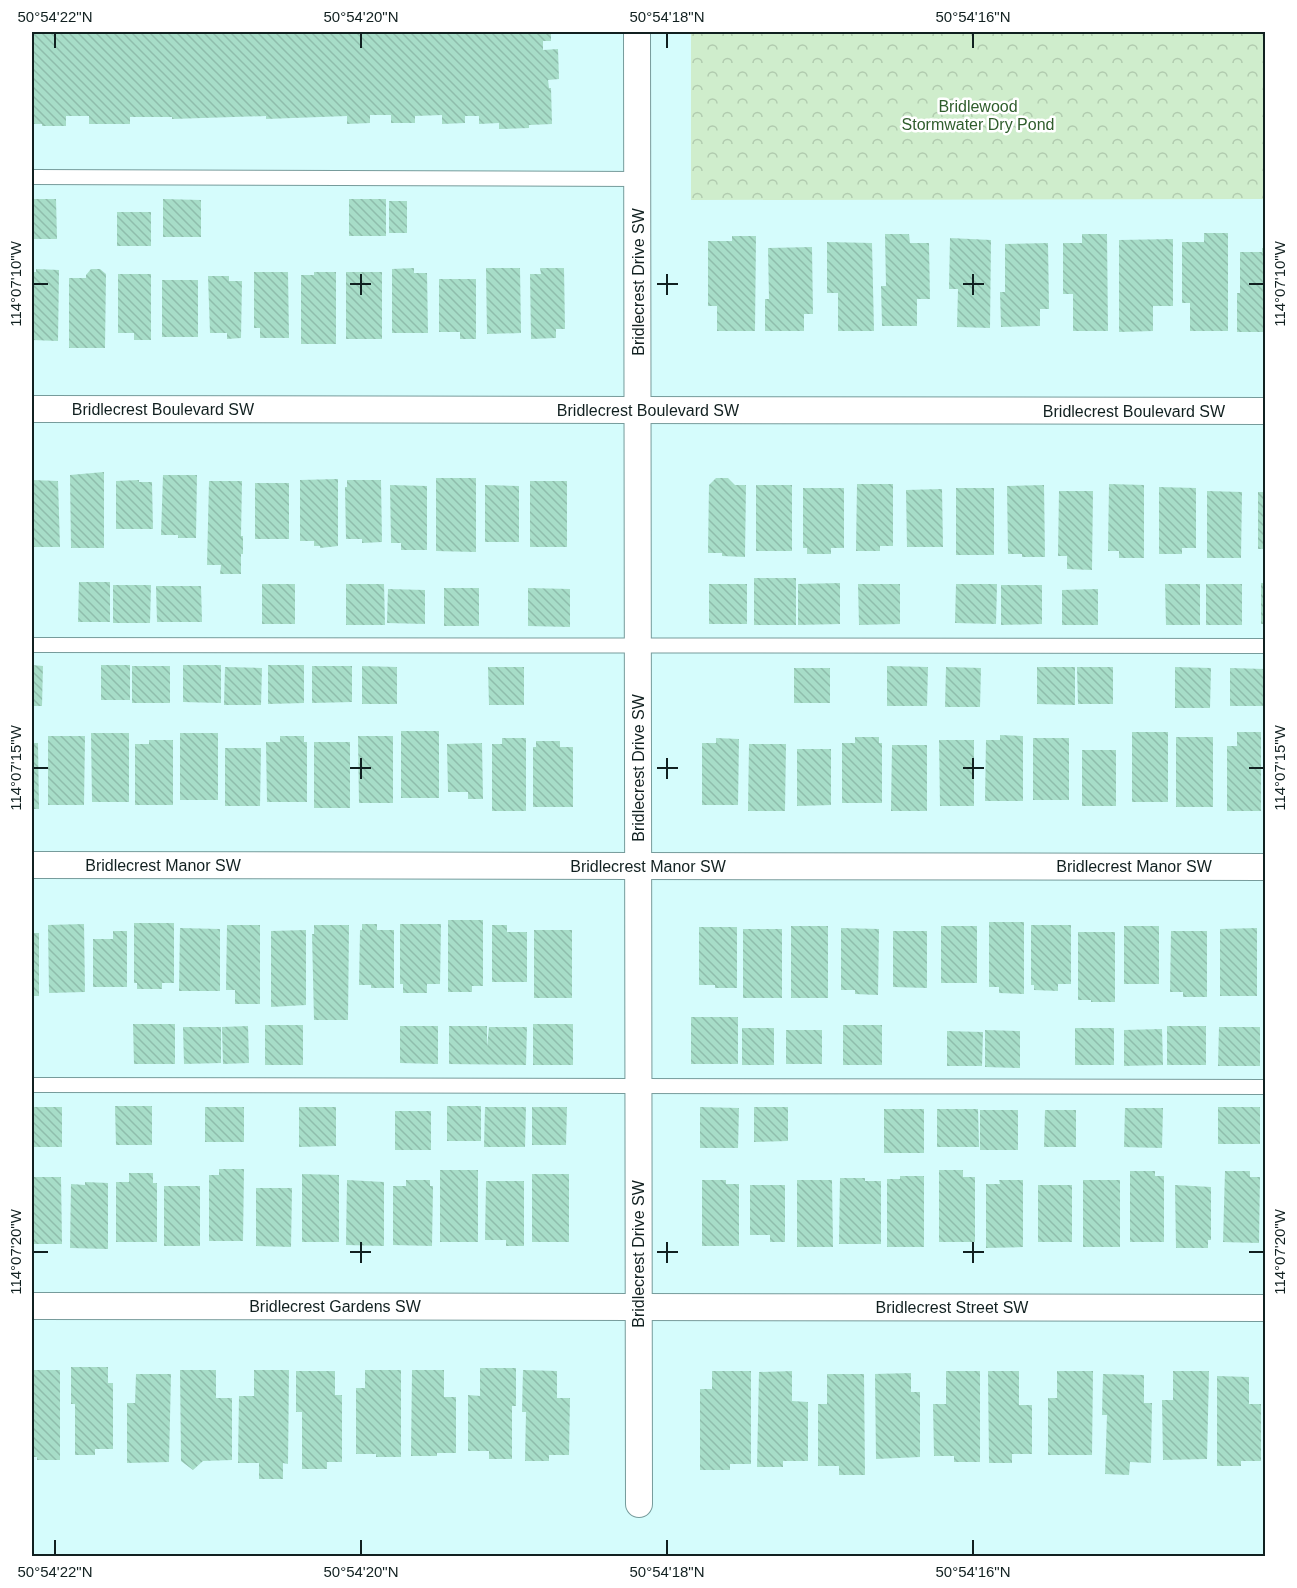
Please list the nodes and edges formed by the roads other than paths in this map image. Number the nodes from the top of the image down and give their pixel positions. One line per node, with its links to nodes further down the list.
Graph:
1 (637, 32): 3 (street, Bridlecrest Drive SW)
2 (32, 177): 3 (lane)
3 (638, 179): 5 (street, Bridlecrest Drive SW)
4 (32, 409): 5 (street, Bridlecrest Boulevard SW)
5 (638, 410): 6 (street, Bridlecrest Boulevard SW); 8 (street, Bridlecrest Drive SW)
6 (1266, 411)
7 (32, 645): 8 (lane)
8 (638, 645): 9 (lane); 11 (street, Bridlecrest Drive SW)
9 (1266, 646)
10 (32, 865): 11 (street, Bridlecrest Manor SW)
11 (638, 866): 12 (street, Bridlecrest Manor SW); 14 (street, Bridlecrest Drive SW)
12 (1266, 867)
13 (32, 1085): 14 (lane)
14 (638, 1087): 15 (lane); 17 (street, Bridlecrest Drive SW)
15 (1266, 1087)
16 (32, 1306): 17 (street, Bridlecrest Gardens SW)
17 (638, 1307): 18 (street, Bridlecrest Street SW); 19 (street, Bridlecrest Drive SW)
18 (1266, 1308)
19 (639, 1504)

